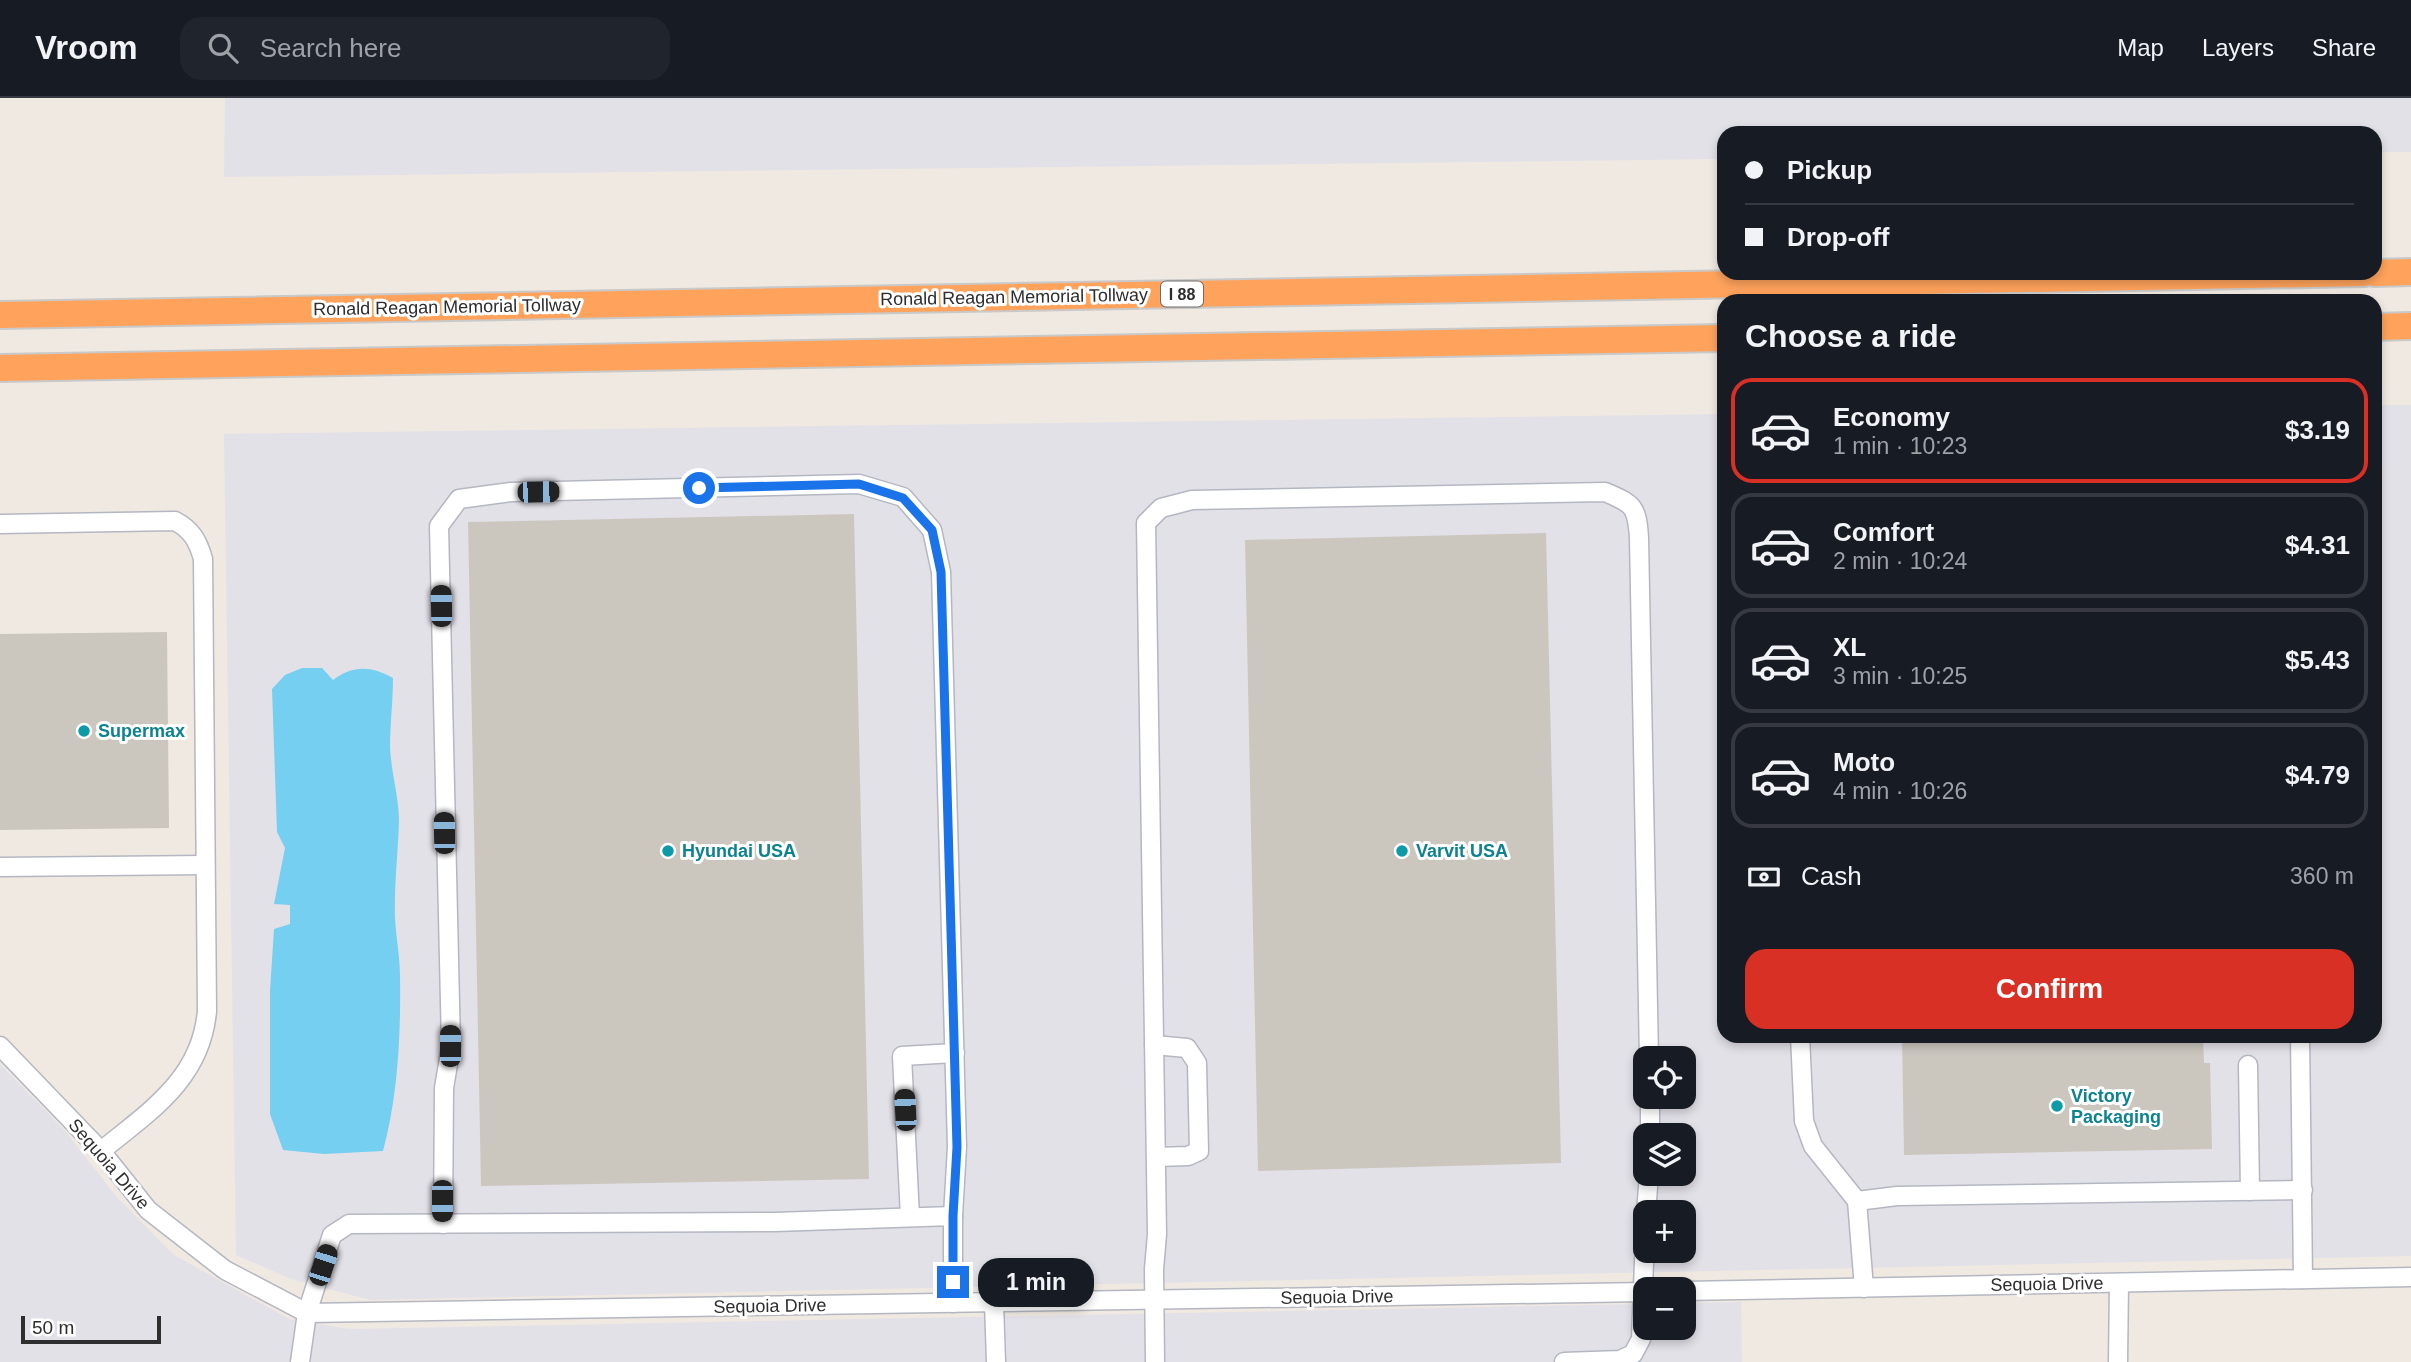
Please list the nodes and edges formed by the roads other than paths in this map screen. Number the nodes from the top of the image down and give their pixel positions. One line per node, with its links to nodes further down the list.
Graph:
1 (2411, 272): 2 (highway)
2 (2382, 273)
3 (1970, 280): 4 (highway, Ronald Reagan Memorial Tollway / I 88)
4 (0, 315)
5 (2411, 326): 6 (highway)
6 (2382, 327)
7 (1717, 338): 8 (highway)
8 (0, 368)
9 (0, 524): 10 (street)
10 (205, 865): 11 (street); 19 (street)
11 (0, 867)
12 (1800, 1043): 23 (street)
13 (2300, 1043): 21 (street)
14 (1154, 1045): 16 (street); 20 (street); 20 (street)
15 (0, 1046): 19 (street, Sequoia Drive)
16 (1649, 1046)
17 (955, 1053): 24 (street); 25 (street); 26 (street)
18 (2248, 1065): 22 (street)
19 (101, 1151): 36 (street, Sequoia Drive)
20 (1156, 1157): 33 (street)
21 (2303, 1190): 22 (street); 28 (street)
22 (2250, 1191): 23 (street)
23 (1857, 1201): 30 (street)
24 (953, 1216): 25 (street); 34 (street)
25 (910, 1217): 26 (street)
26 (443, 1224): 36 (street)
27 (2411, 1277): 28 (street, Sequoia Drive)
28 (2303, 1279): 29 (street, Sequoia Drive)
29 (2119, 1283): 30 (street, Sequoia Drive); 43 (street)
30 (1864, 1288): 31 (street, Sequoia Drive)
31 (1696, 1291)
32 (1633, 1292): 33 (street, Sequoia Drive)
33 (1154, 1300): 35 (street, Sequoia Drive); 41 (street)
34 (954, 1303): 35 (street, Sequoia Drive); 36 (street, Sequoia Drive)
35 (994, 1303): 40 (street)
36 (307, 1312): 39 (street)
37 (1640, 1340): 38 (street)
38 (1617, 1361): 42 (street)
39 (300, 1362)
40 (996, 1362)
41 (1155, 1362)
42 (1564, 1362)
43 (2118, 1362)

